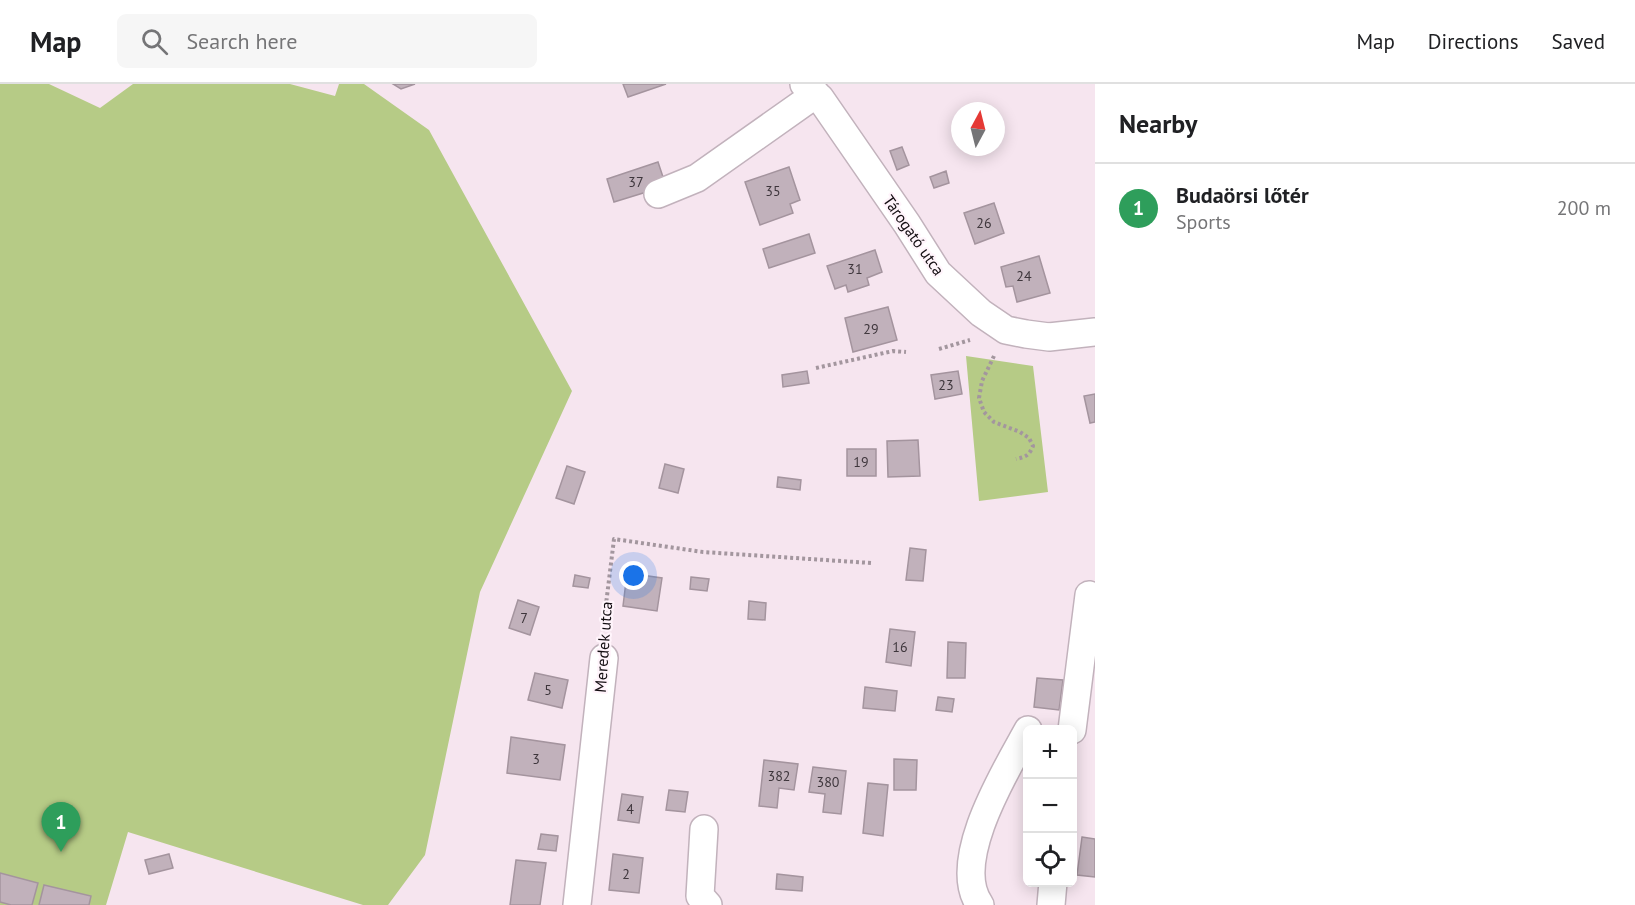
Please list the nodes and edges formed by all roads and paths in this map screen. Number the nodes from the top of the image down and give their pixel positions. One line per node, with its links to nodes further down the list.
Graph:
1 (810, 88): 2 (street); 3 (street, Tárogató utca)
2 (658, 194)
3 (1095, 332)
4 (970, 340): 5 (path)
5 (939, 349)
6 (906, 352): 8 (path)
7 (994, 356): 9 (path)
8 (816, 368)
9 (1016, 459)
10 (871, 564): 12 (path, Meredek utca)
11 (1089, 595): 13 (street)
12 (604, 658): 17 (street, Meredek utca)
13 (1073, 725)
14 (1023, 739): 19 (street)
15 (704, 830): 18 (street)
16 (1053, 887): 20 (street)
17 (577, 905)
18 (708, 905)
19 (980, 905)
20 (1051, 905)

